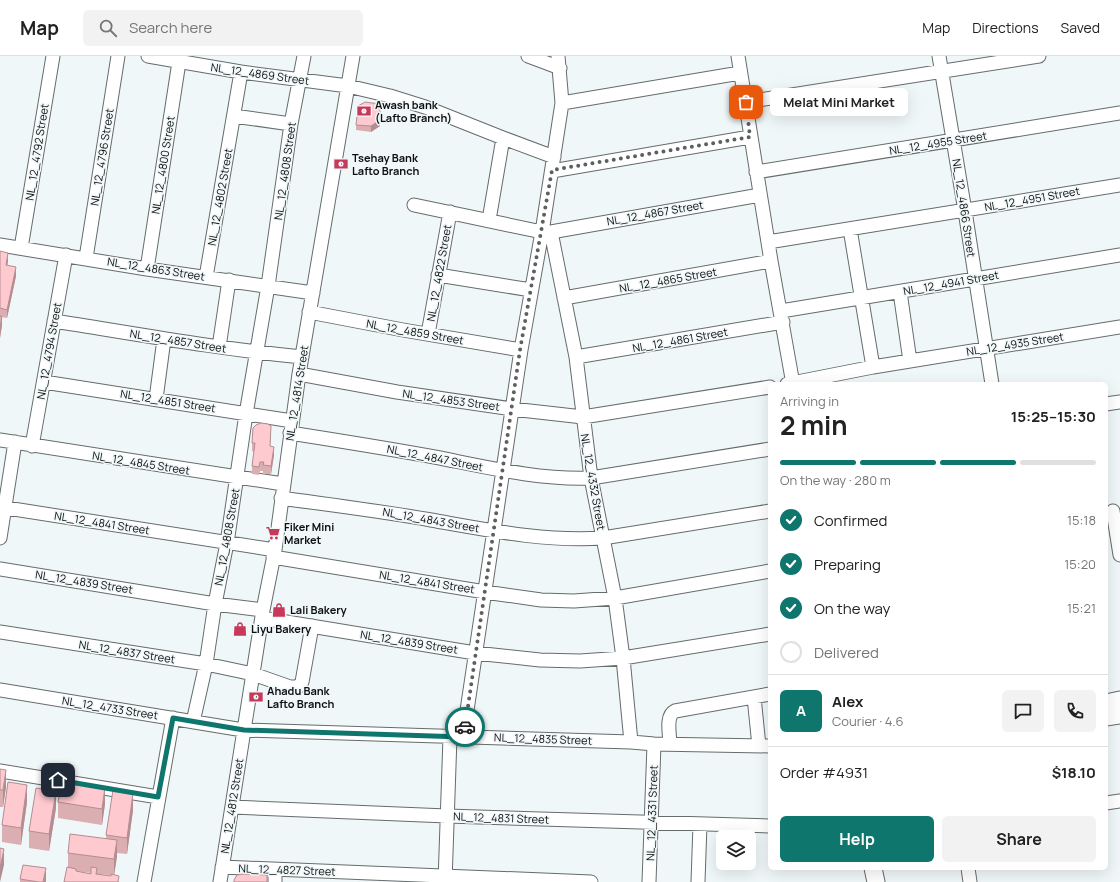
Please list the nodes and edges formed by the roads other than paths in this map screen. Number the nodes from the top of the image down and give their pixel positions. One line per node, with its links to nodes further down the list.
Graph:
1 (52, 56): 38 (street, NL_12_4792 Street)
2 (118, 56): 41 (street, NL_12_4796 Street)
3 (148, 56): 10 (street, NL_12_4869 Street)
4 (304, 56): 15 (street, NL_12_4808 Street)
5 (353, 56): 16 (street, NL_12_4814 Street)
6 (528, 56): 11 (street)
7 (738, 56): 14 (street)
8 (939, 56): 12 (street, NL_12_4866 Street)
9 (1039, 56): 12 (street)
10 (179, 62): 13 (street, NL_12_4869 Street); 43 (street, NL_12_4800 Street)
11 (559, 62): 18 (street)
12 (942, 71): 17 (street); 24 (street, NL_12_4866 Street)
13 (241, 72): 15 (street, NL_12_4869 Street); 20 (street, NL_12_4802 Street)
14 (740, 73): 17 (street); 18 (street)
15 (300, 79): 16 (street, NL_12_4869 Street); 21 (street, NL_12_4808 Street)
16 (348, 86): 23 (street, NL_12_4869 Street); 51 (street, NL_12_4814 Street)
17 (746, 102): 22 (street)
18 (562, 103): 25 (street)
19 (1120, 113): 24 (street, NL_12_4955 Street)
20 (234, 116): 21 (street); 45 (street, NL_12_4802 Street)
21 (291, 124): 48 (street, NL_12_4808 Street)
22 (750, 137): 26 (street); 27 (street)
23 (503, 138): 25 (street, NL_12_4869 Street); 33 (street)
24 (954, 141): 27 (street, NL_12_4955 Street); 31 (street, NL_12_4866 Street)
25 (554, 157): 26 (street)
26 (552, 170): 35 (street)
27 (756, 172): 29 (street)
28 (1120, 185): 31 (street, NL_12_4951 Street)
29 (760, 194): 35 (street, NL_12_4867 Street); 36 (street)
30 (414, 205): 32 (street, NL_12_4867 Street)
31 (965, 211): 34 (street, NL_12_4951 Street); 46 (street, NL_12_4866 Street)
32 (450, 212): 33 (street, NL_12_4867 Street); 44 (street, NL_12_4822 Street)
33 (489, 220): 35 (street, NL_12_4867 Street)
34 (850, 229): 36 (street, NL_12_4951 Street); 52 (street)
35 (546, 232): 49 (street); 53 (street, NL_12_4332 Street)
36 (768, 242): 42 (street)
37 (0, 245): 38 (street, NL_12_4863 Street)
38 (21, 248): 39 (street, NL_12_4863 Street)
39 (66, 255): 41 (street, NL_12_4863 Street); 56 (street, NL_12_4794 Street)
40 (1120, 255): 46 (street, NL_12_4941 Street)
41 (86, 258): 43 (street, NL_12_4863 Street)
42 (771, 261): 53 (street, NL_12_4865 Street); 55 (street)
43 (147, 269): 45 (street, NL_12_4863 Street)
44 (438, 275): 49 (street); 58 (street, NL_12_4822 Street)
45 (206, 277): 47 (street, NL_12_4863 Street)
46 (976, 279): 50 (street, NL_12_4941 Street); 61 (street, NL_12_4866 Street)
47 (229, 280): 48 (street, NL_12_4863 Street); 60 (street)
48 (268, 286): 51 (street, NL_12_4863 Street); 63 (street, NL_12_4808 Street)
49 (531, 290): 62 (street)
50 (900, 292): 52 (street, NL_12_4941 Street); 66 (street)
51 (313, 293): 54 (street, NL_12_4814 Street)
52 (861, 297): 55 (street, NL_12_4941 Street); 67 (street)
53 (564, 298): 65 (street, NL_12_4332 Street)
54 (309, 312): 58 (street, NL_12_4859 Street); 64 (street, NL_12_4814 Street)
55 (782, 317): 65 (street, NL_12_4861 Street); 70 (street)
56 (54, 321): 59 (street, NL_12_4857 Street); 69 (street, NL_12_4794 Street)
57 (1120, 327): 61 (street, NL_12_4935 Street)
58 (428, 334): 62 (street, NL_12_4859 Street)
59 (164, 339): 60 (street, NL_12_4857 Street); 74 (street)
60 (219, 347): 63 (street, NL_12_4857 Street)
61 (987, 349): 66 (street, NL_12_4935 Street); 72 (street, NL_12_4866 Street)
62 (520, 350): 77 (street)
63 (256, 353): 64 (street, NL_12_4857 Street); 78 (street, NL_12_4808 Street)
64 (302, 357): 68 (street, NL_12_4814 Street)
65 (576, 357): 79 (street, NL_12_4332 Street)
66 (910, 361): 67 (street, NL_12_4935 Street)
67 (873, 367): 71 (street, NL_12_4935 Street)
68 (299, 374): 77 (street, NL_12_4853 Street); 80 (street, NL_12_4814 Street)
69 (44, 382): 74 (street, NL_12_4851 Street); 83 (street, NL_12_4794 Street)
70 (791, 382)
71 (801, 382)
72 (992, 382)
73 (768, 387): 79 (street, NL_12_4853 Street)
74 (156, 399): 78 (street, NL_12_4851 Street)
75 (1120, 402): 76 (street)
76 (1108, 404)
77 (512, 409): 79 (street, NL_12_4853 Street); 85 (street)
78 (246, 414): 80 (street, NL_12_4851 Street); 86 (street, NL_12_4808 Street)
79 (583, 417): 87 (street, NL_12_4332 Street)
80 (291, 427): 85 (street, NL_12_4847 Street); 88 (street, NL_12_4814 Street)
81 (0, 440): 82 (street, NL_12_4845 Street)
82 (15, 442): 83 (street, NL_12_4845 Street); 90 (street)
83 (32, 446): 86 (street, NL_12_4845 Street)
84 (768, 449): 87 (street, NL_12_4847 Street)
85 (502, 470): 87 (street, NL_12_4847 Street); 93 (street)
86 (238, 477): 88 (street, NL_12_4845 Street); 96 (street, NL_12_4808 Street)
87 (591, 478): 95 (street, NL_12_4332 Street)
88 (283, 484): 89 (street, NL_12_4814 Street)
89 (281, 498): 93 (street, NL_12_4843 Street); 97 (street, NL_12_4814 Street)
90 (3, 508): 94 (street); 96 (street, NL_12_4841 Street)
91 (768, 511): 95 (street, NL_12_4843 Street)
92 (1113, 511): 98 (street)
93 (493, 530): 95 (street, NL_12_4843 Street); 101 (street)
94 (0, 538)
95 (603, 538): 102 (street, NL_12_4332 Street)
96 (227, 543): 97 (street, NL_12_4841 Street); 103 (street, NL_12_4808 Street)
97 (274, 554): 101 (street, NL_12_4841 Street); 104 (street, NL_12_4814 Street)
98 (1120, 555)
99 (0, 569): 103 (street, NL_12_4839 Street)
100 (768, 572): 102 (street, NL_12_4841 Street)
101 (485, 592): 102 (street, NL_12_4841 Street); 108 (street)
102 (615, 598): 109 (street, NL_12_4332 Street)
103 (215, 604): 104 (street, NL_12_4839 Street); 110 (street, NL_12_4808 Street)
104 (262, 614): 105 (street, NL_12_4839 Street); 111 (street, NL_12_4814 Street)
105 (312, 626): 108 (street, NL_12_4839 Street); 111 (street, NL_12_4837 Street)
106 (0, 632): 110 (street, NL_12_4837 Street)
107 (768, 634): 109 (street, NL_12_4839 Street)
108 (475, 653): 109 (street, NL_12_4839 Street); 122 (street)
109 (623, 658): 123 (street, NL_12_4332 Street)
110 (206, 664): 111 (street, NL_12_4837 Street); 120 (street, NL_12_4808 Street)
111 (253, 674): 121 (street, NL_12_4814 Street)
112 (0, 690): 119 (street, NL_12_4733 Street)
113 (768, 694): 114 (street)
114 (754, 697): 125 (street); 126 (street)
115 (1120, 700): 116 (main road)
116 (1108, 702)
117 (1120, 715): 118 (main road)
118 (1108, 717)
119 (173, 718): 120 (street, NL_12_4733 Street); 128 (street)
120 (194, 722): 121 (street, NL_12_4733 Street)
121 (244, 730): 122 (street, NL_12_4835 Street); 131 (street, NL_12_4812 Street)
122 (457, 737): 123 (street, NL_12_4835 Street); 132 (street)
123 (630, 742): 124 (street, NL_12_4835 Street)
124 (654, 744): 125 (street, NL_12_4835 Street); 133 (street, NL_12_4331 Street)
125 (670, 744): 126 (street, NL_12_4835 Street)
126 (765, 746)
127 (0, 771): 128 (street)
128 (158, 797): 142 (street)
129 (1120, 801): 130 (street)
130 (1108, 803)
131 (232, 807): 132 (street, NL_12_4831 Street); 136 (street, NL_12_4812 Street)
132 (447, 816): 133 (street, NL_12_4831 Street); 141 (street)
133 (652, 823): 134 (street, NL_12_4831 Street); 145 (street, NL_12_4331 Street)
134 (700, 824): 135 (street, NL_12_4831 Street); 146 (street)
135 (768, 826)
136 (222, 867): 140 (street, NL_12_4827 Street); 143 (street, NL_12_4812 Street)
137 (873, 870): 147 (main road)
138 (880, 870): 148 (main road)
139 (968, 870): 149 (street)
140 (275, 876): 141 (street, NL_12_4827 Street)
141 (445, 879): 144 (street, NL_12_4827 Street)
142 (144, 882)
143 (220, 882)
144 (591, 882)
145 (649, 882)
146 (698, 882)
147 (876, 882)
148 (882, 882)
149 (970, 882)

